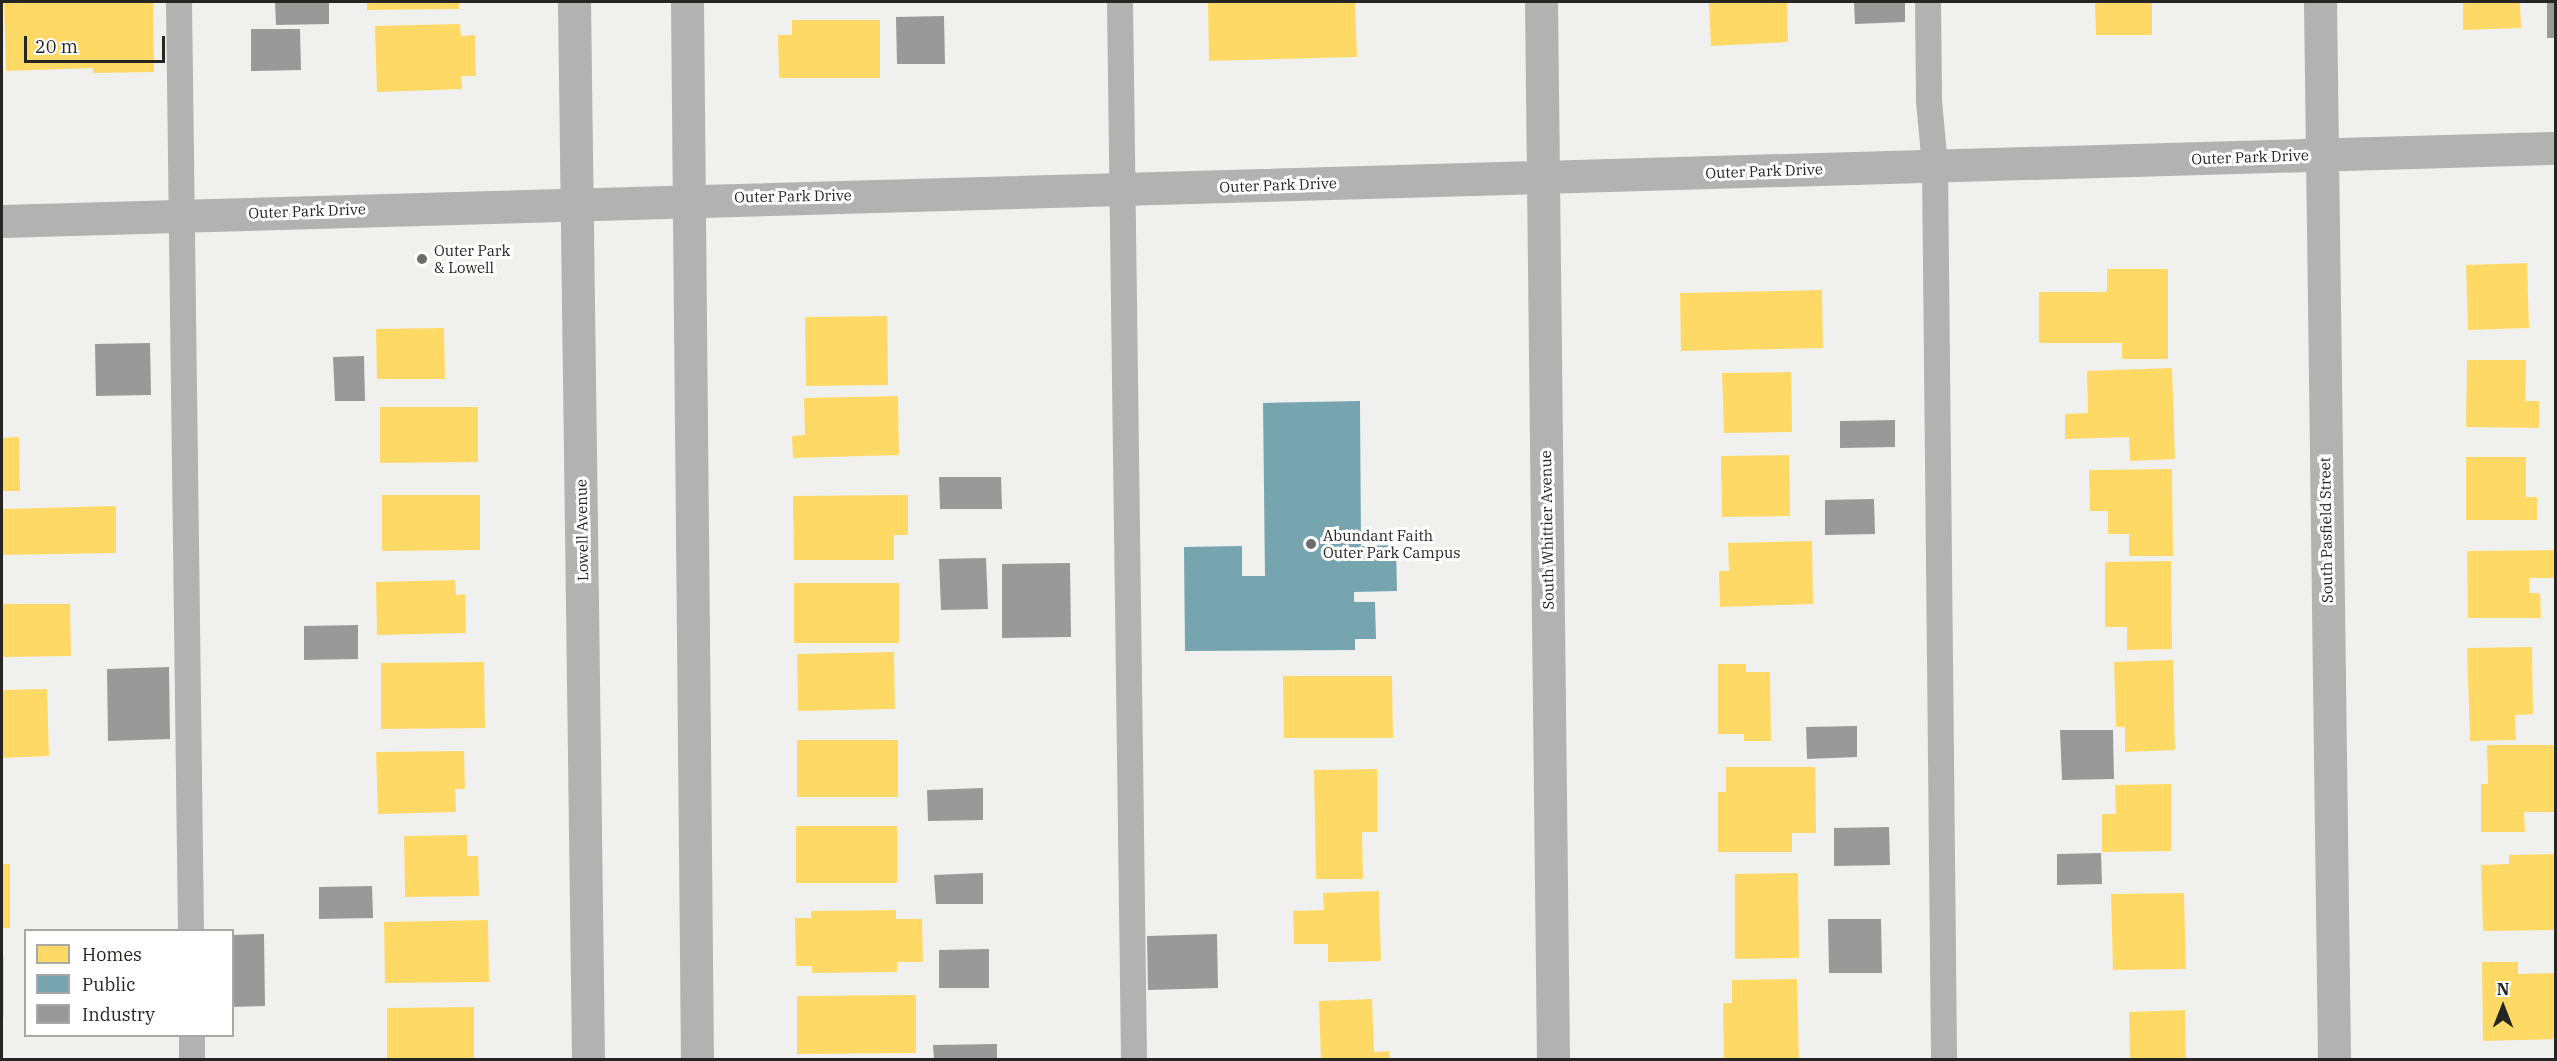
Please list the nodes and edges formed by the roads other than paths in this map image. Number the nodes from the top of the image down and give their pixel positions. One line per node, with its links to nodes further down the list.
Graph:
1 (179, 2): 15 (lane)
2 (574, 2): 14 (street, Lowell Avenue)
3 (687, 2): 13 (street)
4 (1120, 2): 12 (lane)
5 (1541, 2): 11 (street, South Whittier Avenue)
6 (1928, 2): 10 (lane)
7 (2320, 2): 9 (street, South Pasfield Street)
8 (2556, 148): 9 (street, Outer Park Drive)
9 (2321, 154): 10 (street, Outer Park Drive); 25 (street, South Pasfield Street)
10 (1935, 166): 11 (street, Outer Park Drive); 24 (lane)
11 (1545, 178): 12 (street, Outer Park Drive); 23 (street, South Whittier Avenue)
12 (1124, 189): 13 (street, Outer Park Drive); 22 (lane)
13 (688, 199): 14 (street, Outer Park Drive); 21 (street)
14 (578, 202): 15 (street, Outer Park Drive); 20 (street, Lowell Avenue)
15 (182, 216): 16 (street, Outer Park Drive); 17 (lane)
16 (2, 221)
17 (191, 929)
18 (192, 1037): 19 (lane)
19 (192, 1059)
20 (588, 1059)
21 (697, 1059)
22 (1134, 1059)
23 (1553, 1059)
24 (1944, 1059)
25 (2334, 1059)

